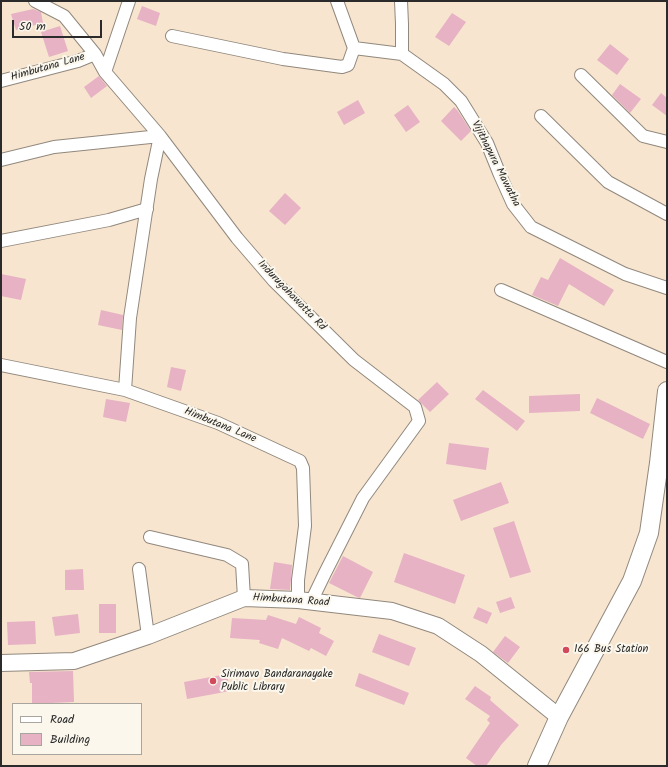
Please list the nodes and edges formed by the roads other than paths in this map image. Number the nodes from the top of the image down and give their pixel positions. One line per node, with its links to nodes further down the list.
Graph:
1 (35, 1): 7 (street, Indurugahawatta Rd)
2 (129, 1): 9 (street)
3 (337, 1): 6 (street)
4 (401, 1): 8 (street)
5 (172, 36): 6 (street)
6 (354, 48): 8 (street, Vijithapura Mawatha)
7 (95, 54): 9 (street, Indurugahawatta Rd); 11 (street, Himbutana Lane)
8 (402, 54): 19 (street, Vijithapura Mawatha)
9 (105, 72): 13 (street, Indurugahawatta Rd)
10 (581, 75): 14 (street)
11 (1, 81)
12 (540, 116): 17 (street)
13 (160, 136): 15 (street); 16 (street); 28 (street, Indurugahawatta Rd)
14 (667, 142)
15 (1, 160)
16 (147, 209): 18 (street); 23 (street)
17 (667, 214)
18 (1, 241)
19 (667, 288)
20 (501, 290): 21 (street)
21 (667, 362)
22 (1, 365): 23 (street, Himbutana Lane)
23 (126, 390): 28 (street, Himbutana Lane)
24 (667, 391): 31 (main road)
25 (150, 538): 27 (street)
26 (139, 569): 29 (street)
27 (244, 598): 28 (street, Himbutana Road); 29 (street, Himbutana Road)
28 (304, 601): 31 (street, Himbutana Road)
29 (148, 636): 30 (street, Himbutana Road)
30 (1, 663)
31 (559, 717): 32 (main road)
32 (537, 766)

